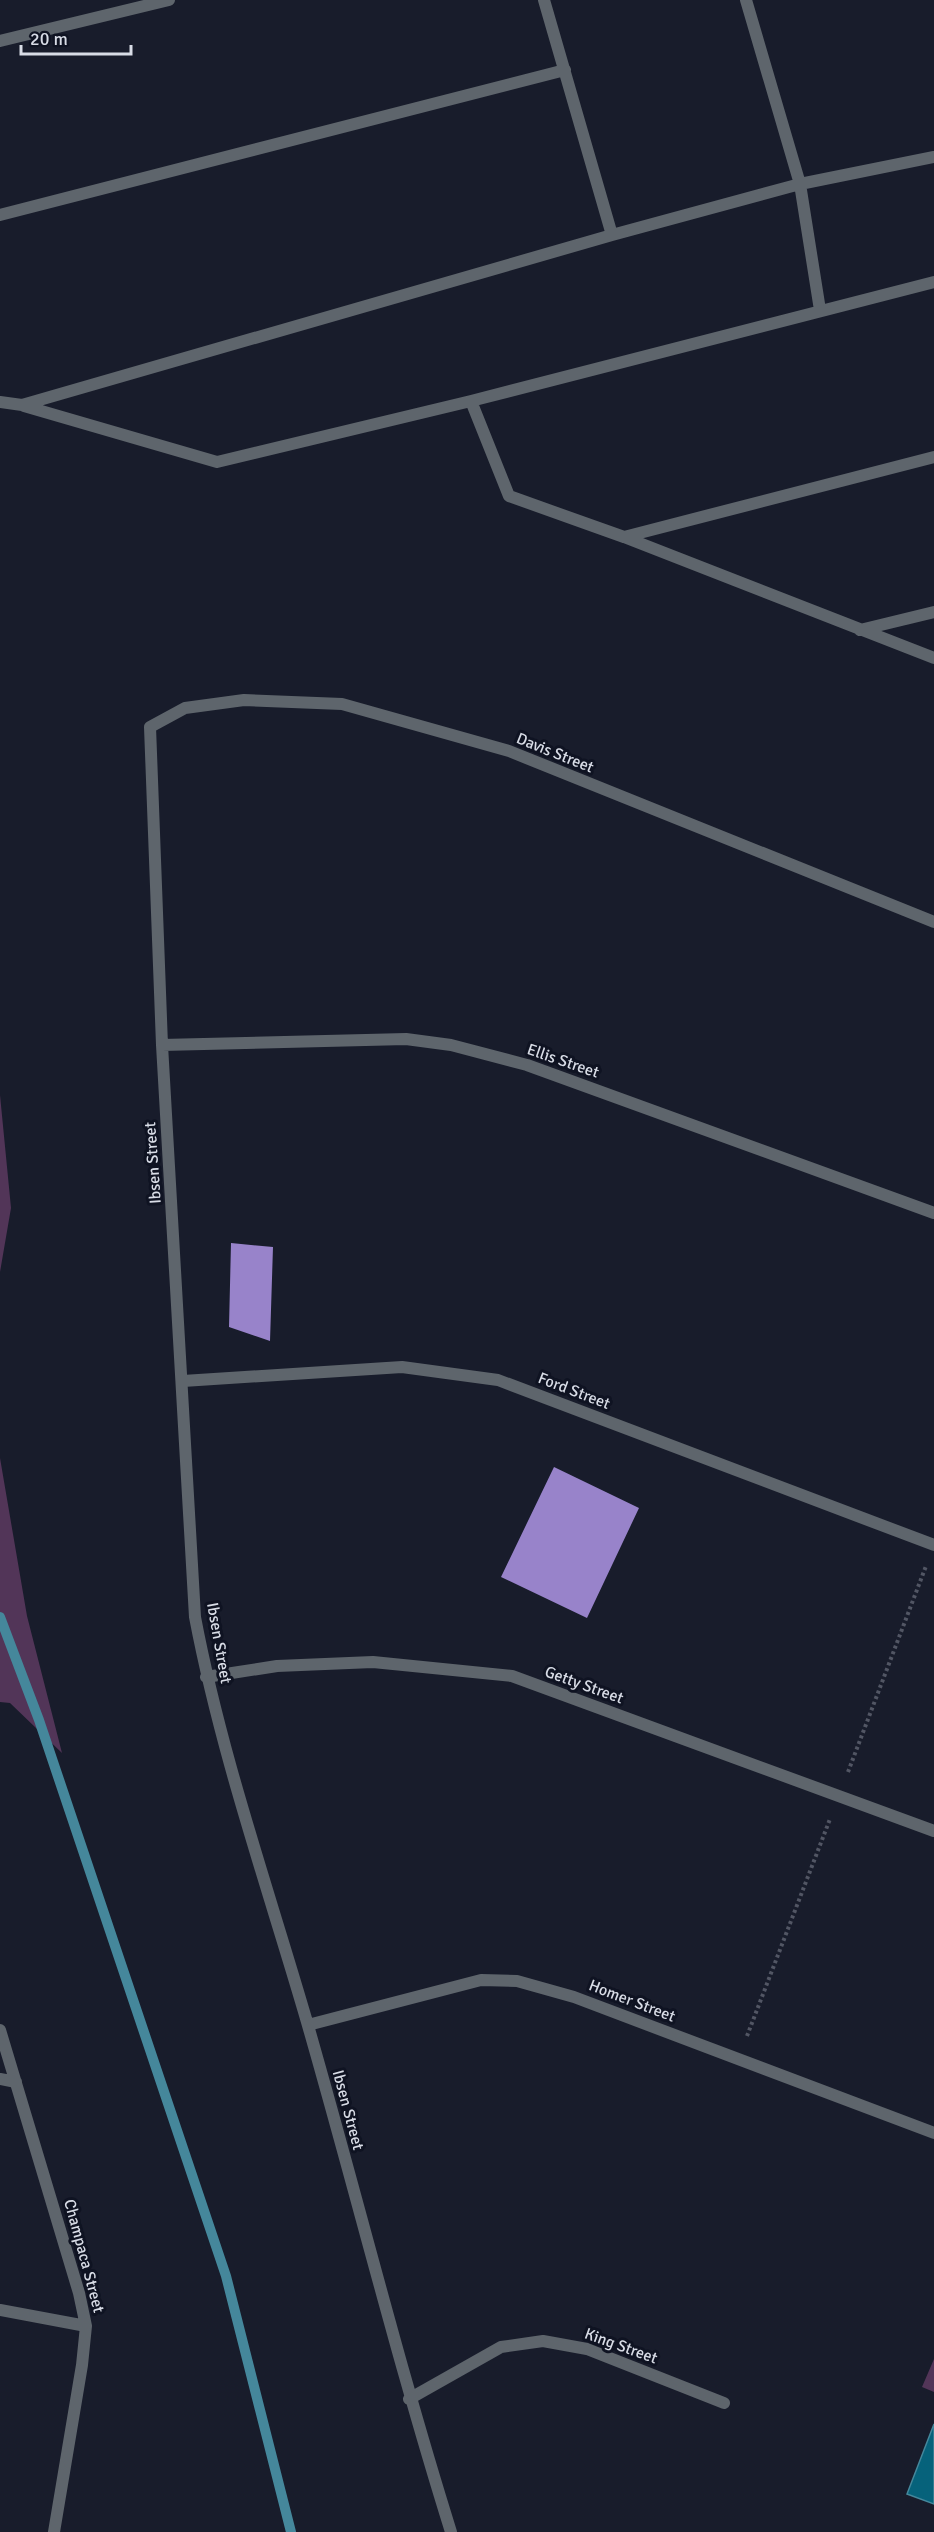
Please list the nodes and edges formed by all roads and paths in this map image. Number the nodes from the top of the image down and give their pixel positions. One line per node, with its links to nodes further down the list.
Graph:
1 (169, 0): 4 (street)
2 (544, 0): 5 (street)
3 (746, 0): 7 (street)
4 (0, 41)
5 (565, 70): 8 (street); 9 (street)
6 (934, 157): 7 (street)
7 (800, 184): 9 (street); 11 (street)
8 (0, 214)
9 (612, 235): 14 (street)
10 (934, 282): 11 (street)
11 (820, 310): 12 (street)
12 (471, 401): 14 (street); 16 (street)
13 (0, 402): 14 (street)
14 (22, 405)
15 (934, 457): 16 (street)
16 (624, 537): 18 (street)
17 (934, 612): 18 (street)
18 (860, 630): 19 (street)
19 (934, 658)
20 (150, 727): 21 (street, Davis Street); 22 (street, Ibsen Street)
21 (934, 922)
22 (162, 1046): 23 (street, Ellis Street); 24 (street, Ibsen Street)
23 (934, 1213)
24 (183, 1381): 25 (street, Ford Street); 26 (street, Ibsen Street)
25 (934, 1545)
26 (206, 1677): 27 (street, Getty Street); 28 (street, Ibsen Street)
27 (934, 1831)
28 (308, 2025): 32 (street, Homer Street); 35 (street, Ibsen Street)
29 (0, 2030): 31 (street, Champaca Street)
30 (0, 2079): 31 (street)
31 (16, 2082): 34 (street, Champaca Street)
32 (934, 2133)
33 (0, 2310): 34 (street)
34 (86, 2326): 37 (street, Champaca Street)
35 (409, 2399): 36 (street, King Street); 38 (street, Ibsen Street)
36 (724, 2403)
37 (54, 2532)
38 (451, 2532)

